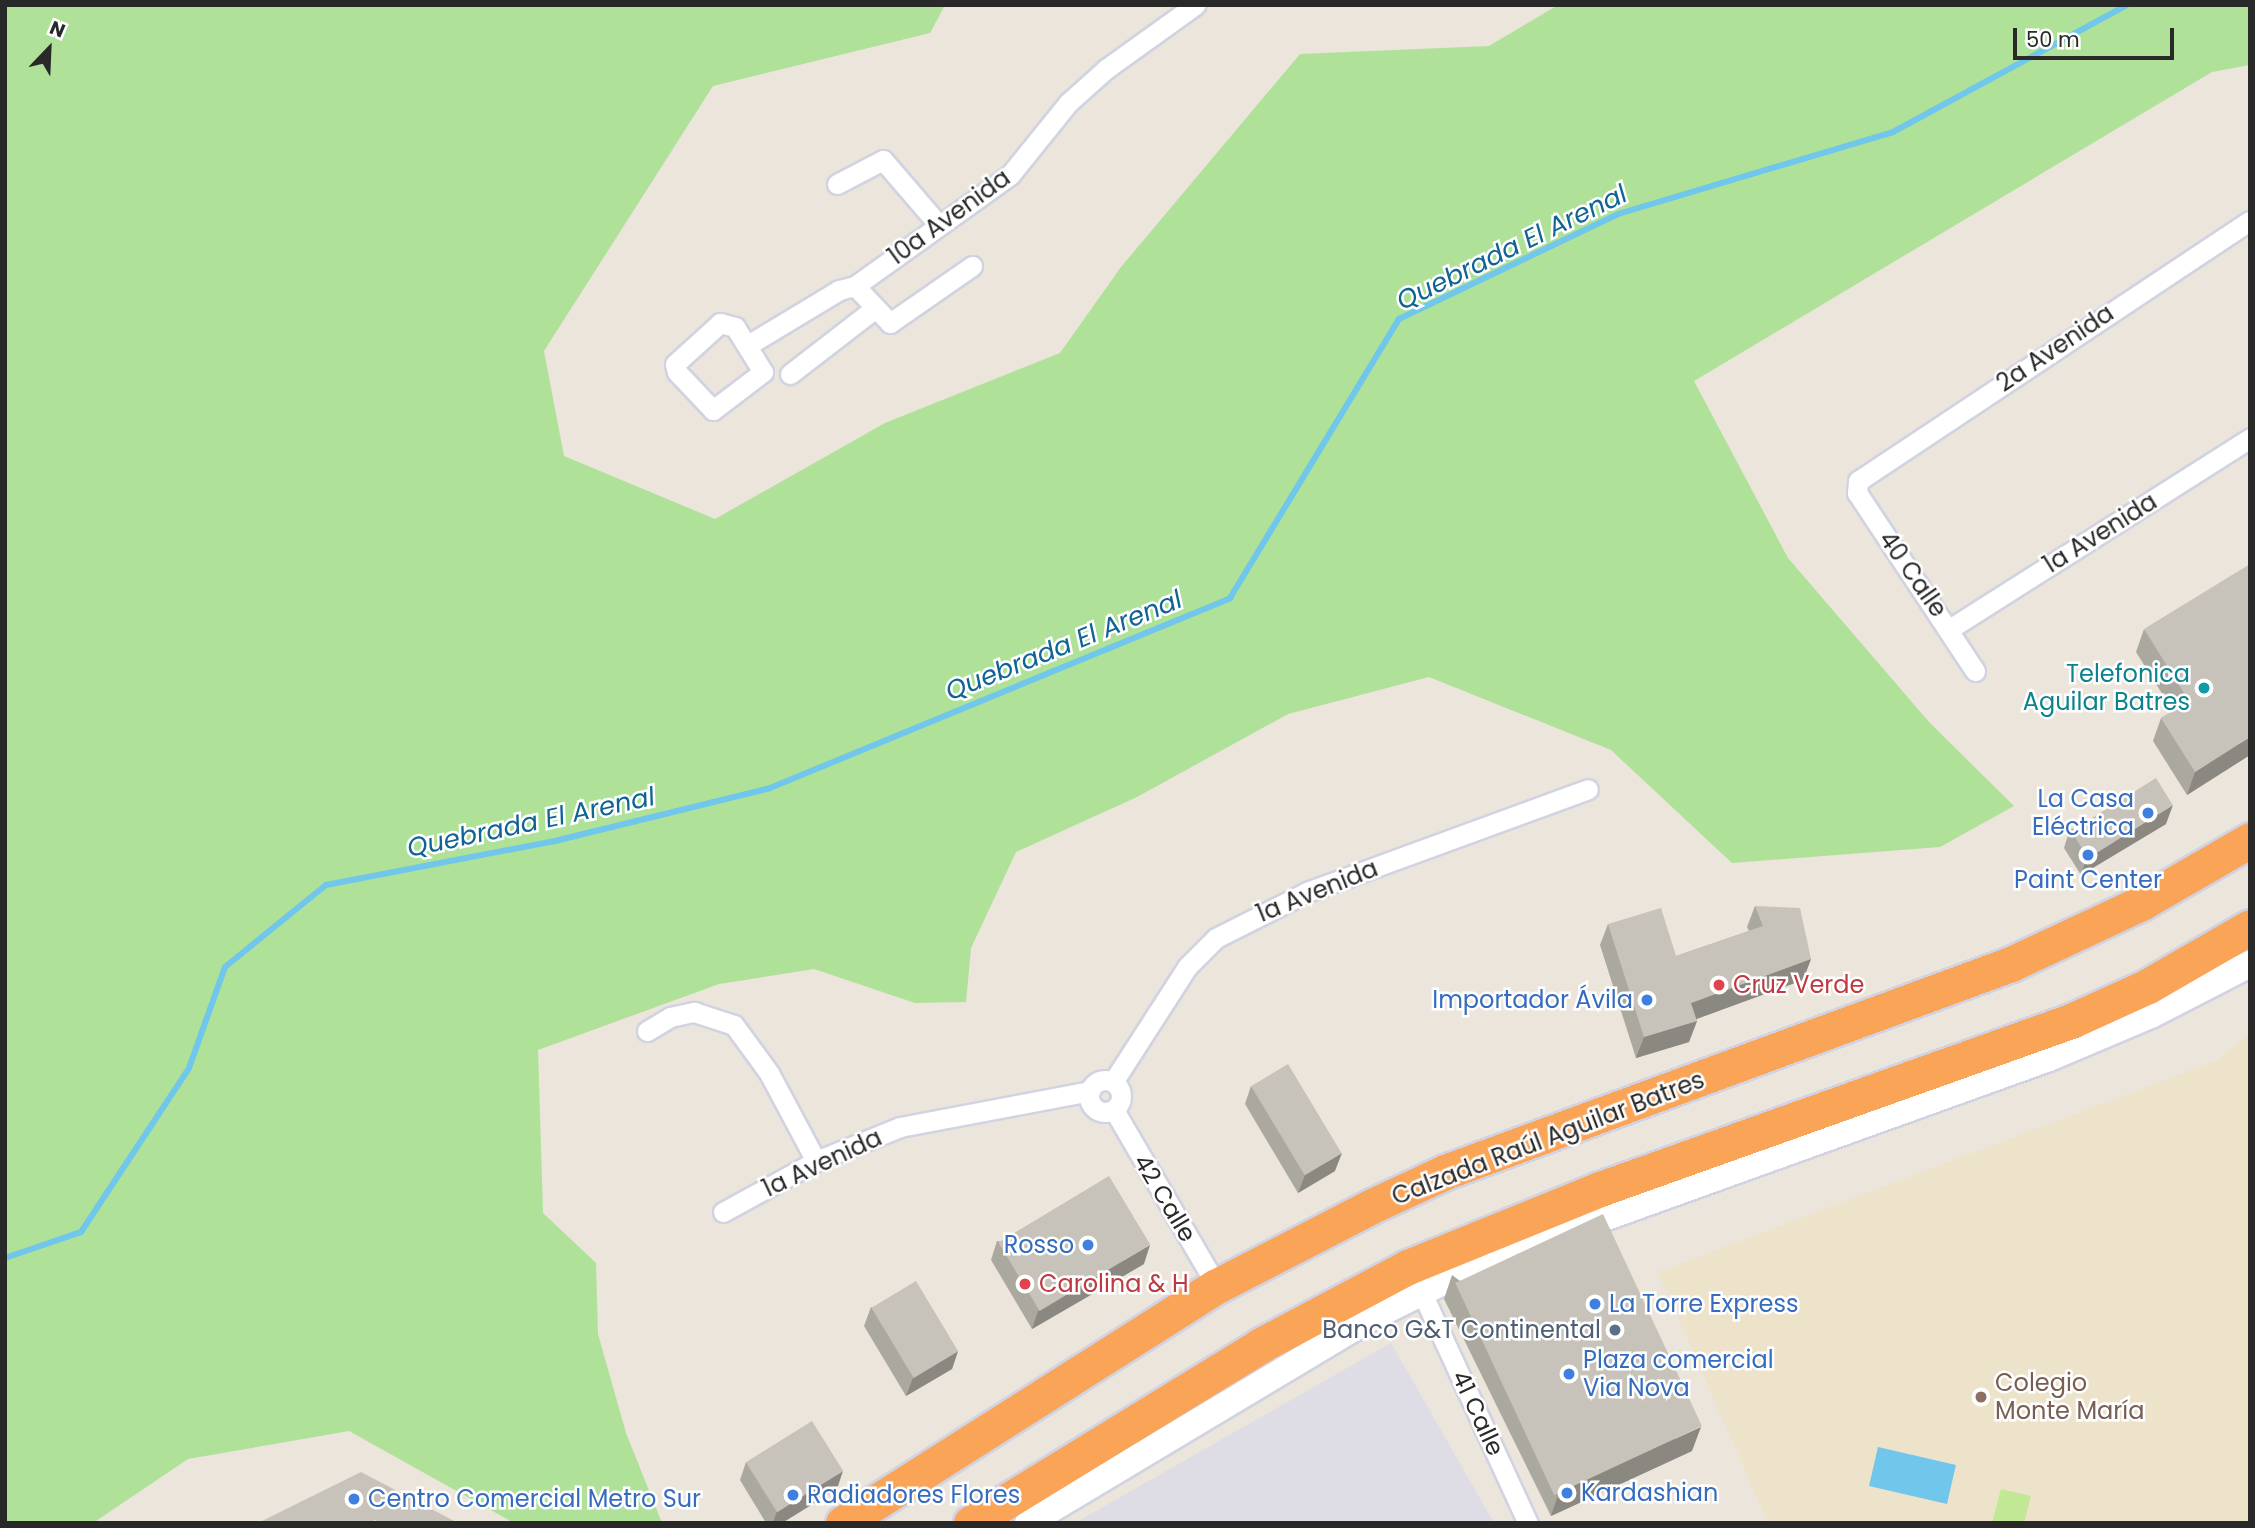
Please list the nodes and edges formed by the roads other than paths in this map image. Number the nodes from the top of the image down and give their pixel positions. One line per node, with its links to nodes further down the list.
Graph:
1 (1195, 5): 4 (street, 10a Avenida)
2 (837, 184): 4 (street)
3 (2250, 220): 11 (street, 2a Avenida)
4 (938, 224): 6 (street, 10a Avenida)
5 (972, 265): 7 (street)
6 (855, 286): 7 (street); 8 (street, 10a Avenida)
7 (874, 309): 9 (street)
8 (748, 345): 8 (street)
9 (790, 374)
10 (2250, 438): 12 (street, 1a Avenida)
11 (1860, 477): 12 (street, 40 Calle)
12 (1951, 628): 13 (street, 40 Calle)
13 (1975, 671)
14 (1588, 789): 19 (street, 1a Avenida)
15 (2250, 840): 25 (highway, Calzada Raúl Aguilar Batres)
16 (2250, 927): 24 (highway)
17 (2250, 964): 24 (street)
18 (647, 1031): 22 (street)
19 (1113, 1082): 20 (street); 21 (street)
20 (1090, 1091): 21 (street); 22 (street, 1a Avenida)
21 (1114, 1110): 25 (street, 42 Calle)
22 (816, 1161): 23 (street, 1a Avenida)
23 (723, 1212)
24 (1415, 1279): 27 (highway); 28 (street); 29 (street, 41 Calle)
25 (1217, 1286): 26 (highway, Calzada Raúl Aguilar Batres)
26 (843, 1523)
27 (971, 1523)
28 (1028, 1523)
29 (1528, 1523)

